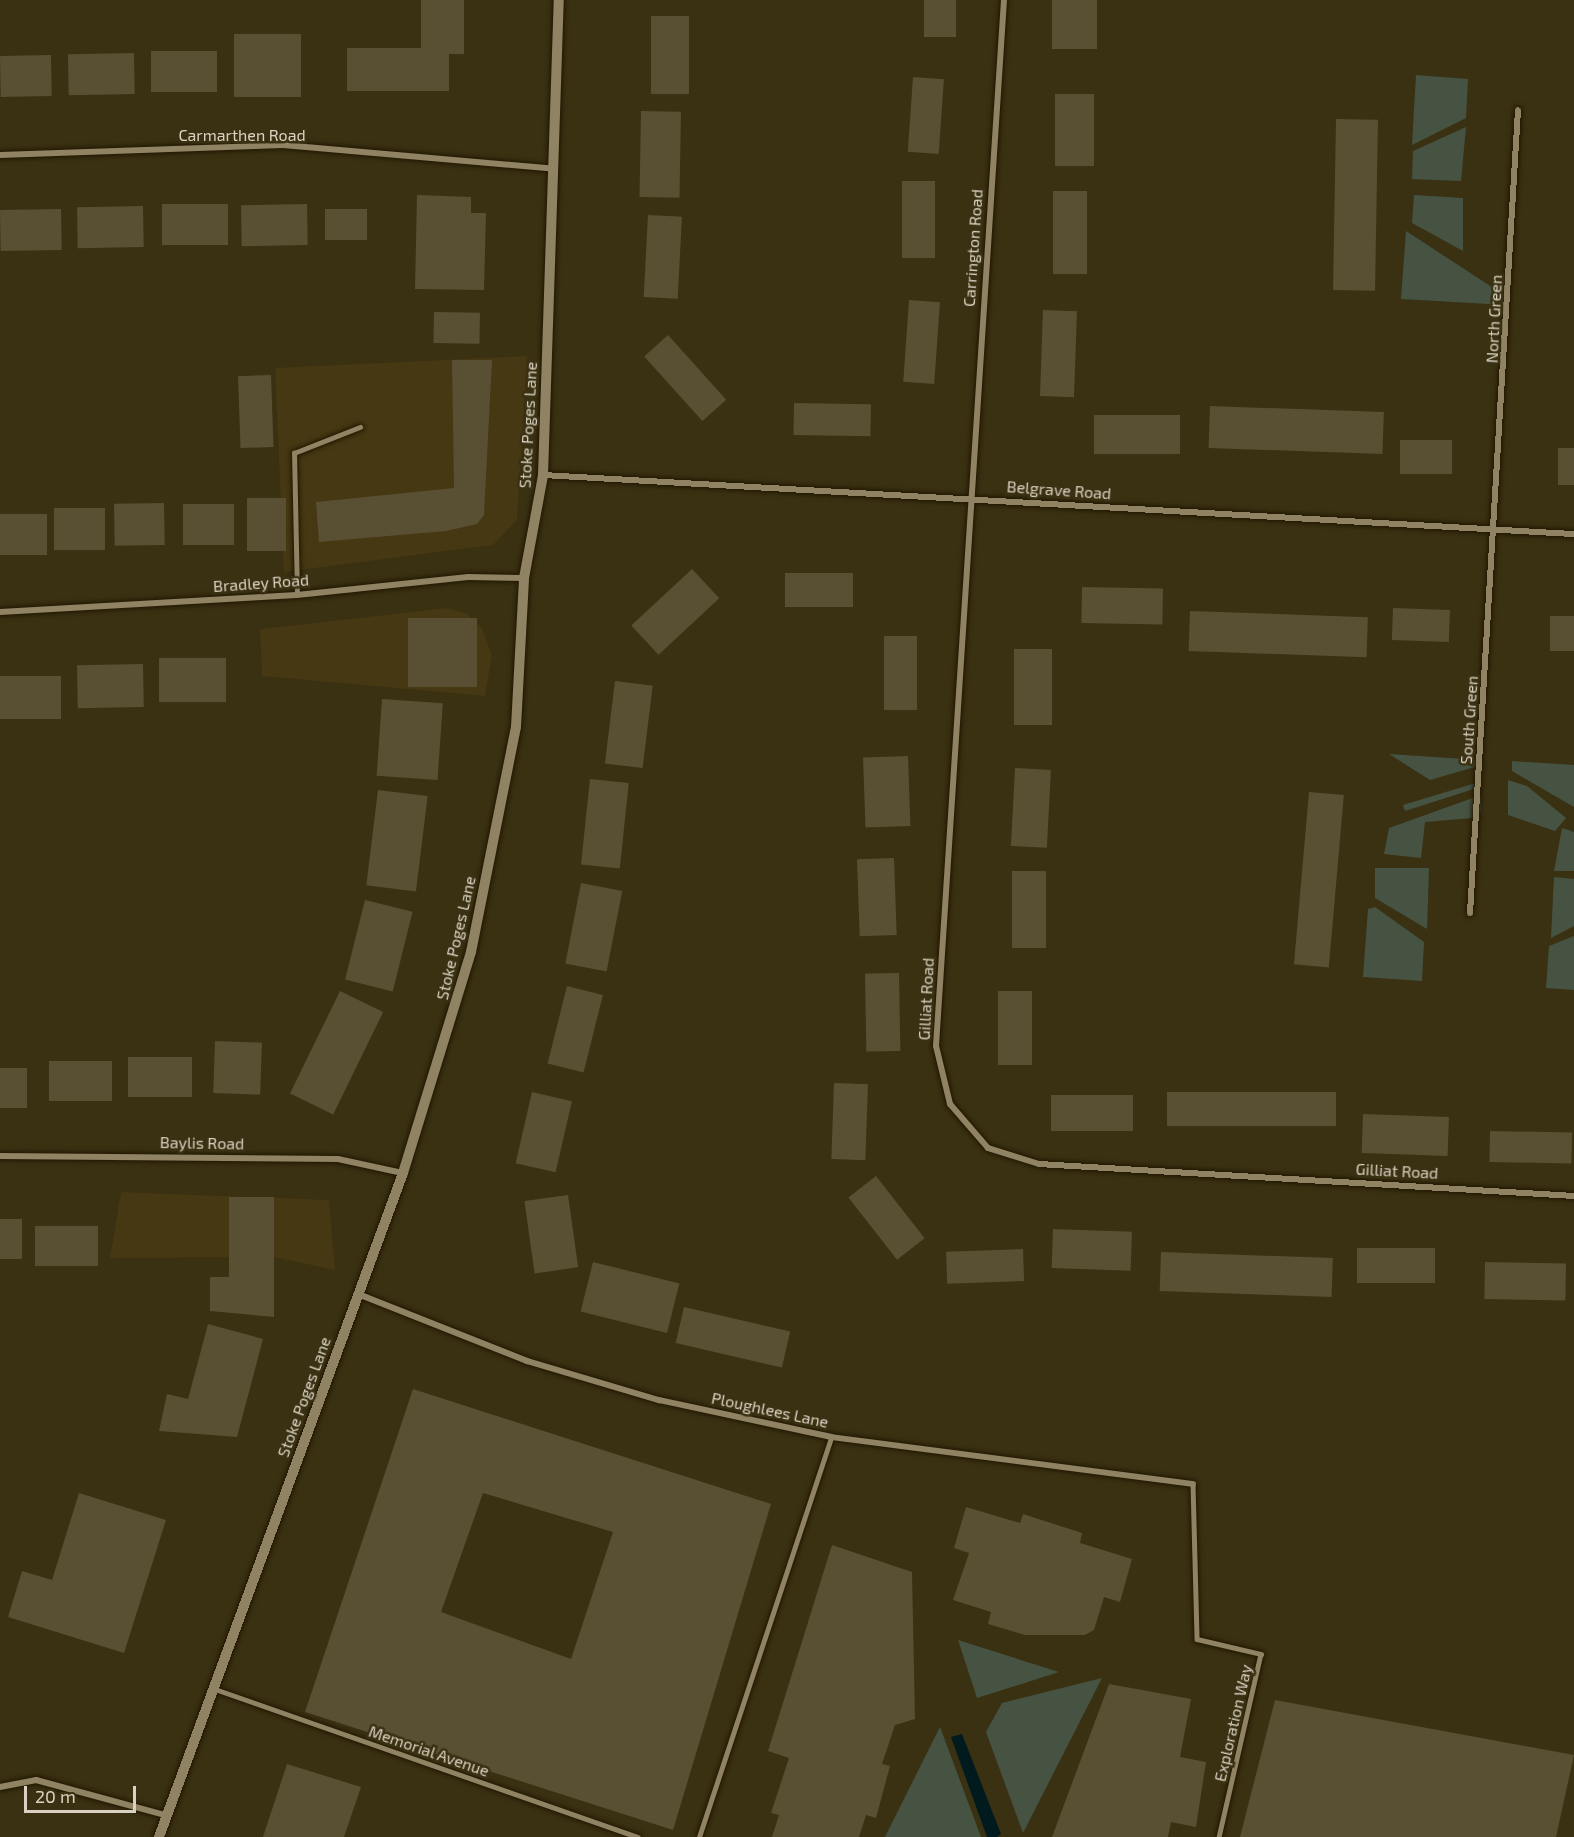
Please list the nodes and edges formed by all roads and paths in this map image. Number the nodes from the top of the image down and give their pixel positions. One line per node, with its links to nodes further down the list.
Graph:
1 (559, 0): 5 (street, Stoke Poges Lane)
2 (1004, 0): 8 (street, Carrington Road)
3 (1518, 110): 9 (street, North Green)
4 (0, 155): 5 (street, Carmarthen Road)
5 (556, 169): 7 (street, Stoke Poges Lane)
6 (360, 427): 12 (lane)
7 (543, 475): 8 (street, Belgrave Road); 11 (street, Stoke Poges Lane)
8 (970, 498): 9 (street, Belgrave Road); 17 (street, Gilliat Road)
9 (1496, 530): 10 (street, Belgrave Road); 14 (street, South Green)
10 (1574, 534)
11 (524, 578): 12 (street, Bradley Road); 16 (street, Stoke Poges Lane)
12 (297, 595): 13 (street, Bradley Road)
13 (0, 612)
14 (1470, 913)
15 (0, 1156): 16 (street, Baylis Road)
16 (403, 1173): 18 (street, Stoke Poges Lane)
17 (1574, 1196)
18 (358, 1294): 19 (street, Ploughlees Lane); 21 (street, Stoke Poges Lane)
19 (831, 1437): 20 (street, Ploughlees Lane); 26 (lane)
20 (1192, 1484): 27 (lane, Exploration Way)
21 (212, 1689): 23 (street, Stoke Poges Lane); 25 (lane, Memorial Avenue)
22 (0, 1787): 23 (street)
23 (165, 1815): 24 (street, Stoke Poges Lane)
24 (159, 1837)
25 (638, 1837)
26 (699, 1837)
27 (1219, 1837)

